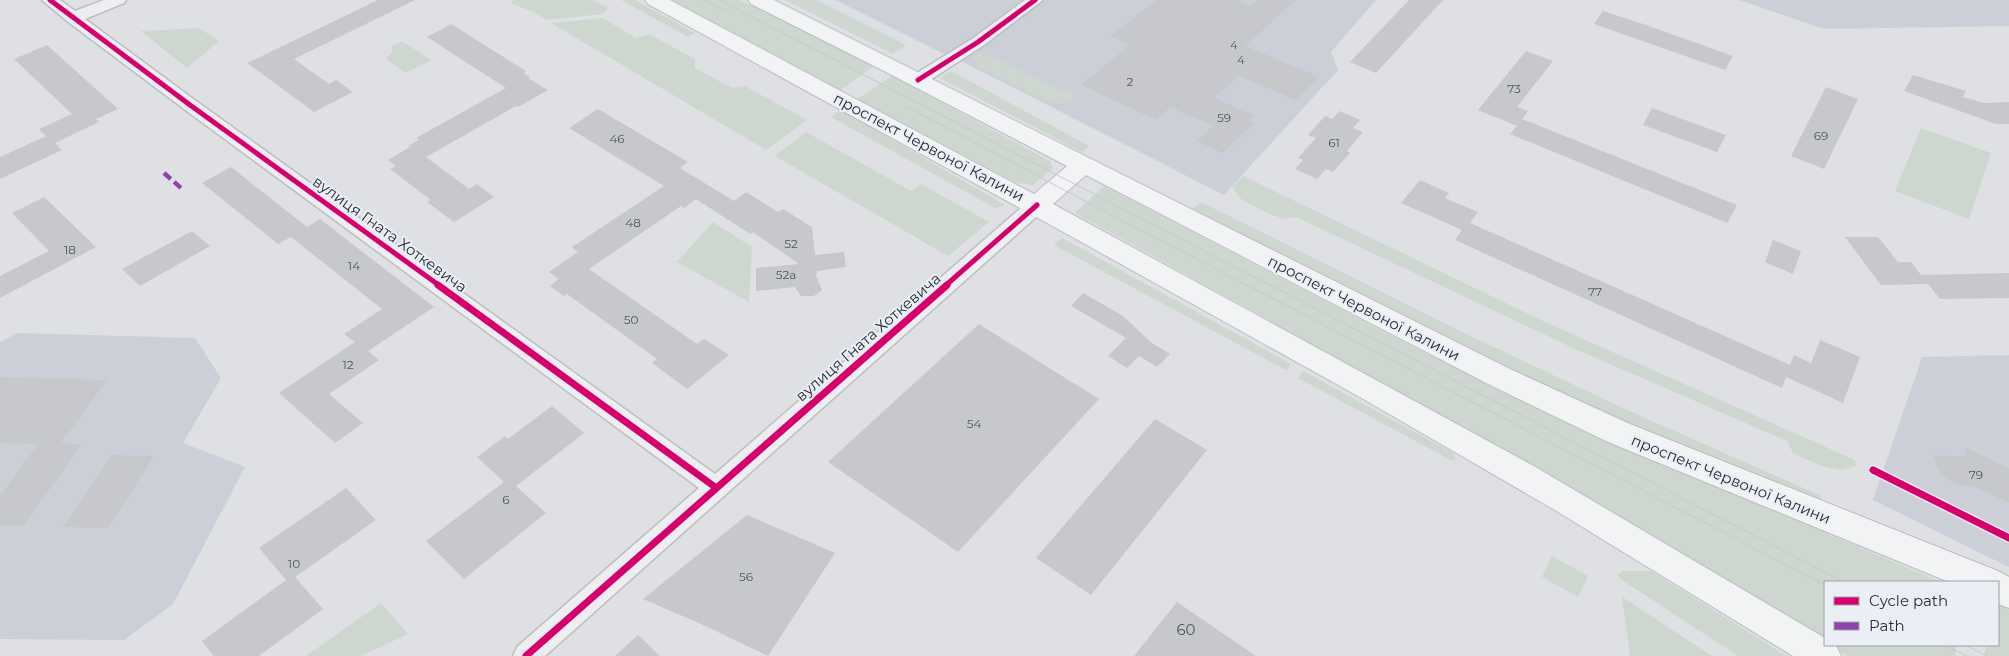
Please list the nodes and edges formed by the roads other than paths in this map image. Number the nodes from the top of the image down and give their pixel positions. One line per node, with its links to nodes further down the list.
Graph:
1 (50, 0): 6 (street, вулиця Гната Хоткевича)
2 (118, 0): 6 (street)
3 (656, 0): 9 (main road, проспект Червоної Калини)
4 (758, 0): 7 (main road, проспект Червоної Калини)
5 (1035, 0): 7 (street)
6 (72, 18): 10 (street, вулиця Гната Хоткевича)
7 (918, 80): 8 (main road, проспект Червоної Калини)
8 (1084, 164): 9 (main road, вулиця Гната Хоткевича); 11 (main road, проспект Червоної Калини)
9 (1037, 205): 10 (street, вулиця Гната Хоткевича); 13 (main road, проспект Червоної Калини)
10 (715, 487): 12 (street, вулиця Гната Хоткевича)
11 (1984, 581)
12 (526, 656)
13 (1824, 656)

